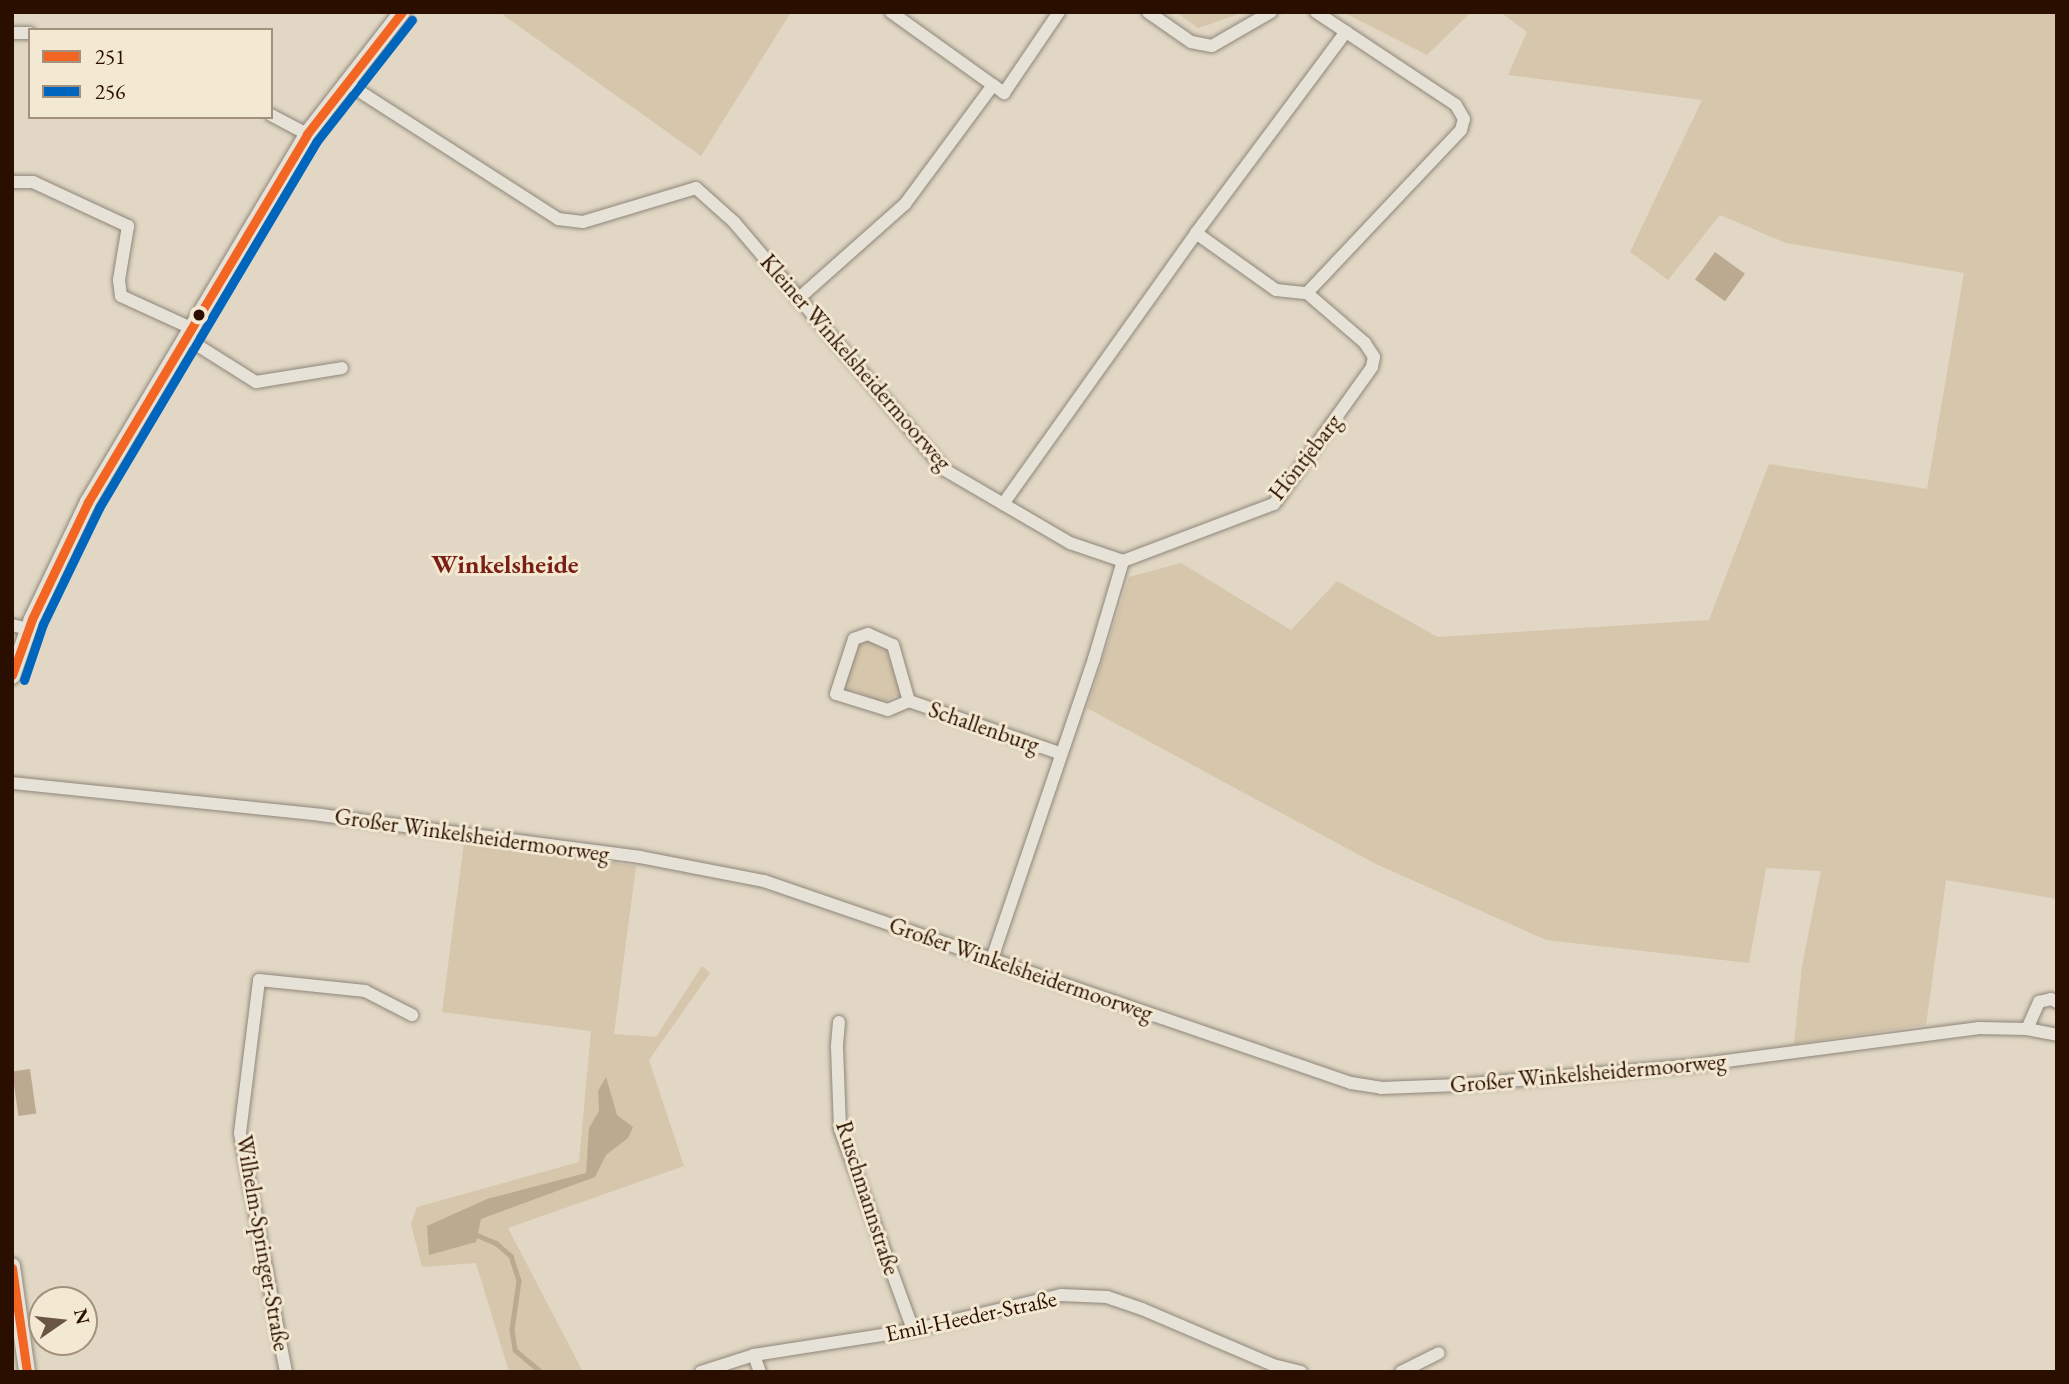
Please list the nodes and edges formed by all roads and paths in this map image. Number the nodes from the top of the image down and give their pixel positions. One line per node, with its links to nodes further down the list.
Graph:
1 (402, 12): 8 (street)
2 (891, 12): 9 (street)
3 (1059, 12): 9 (street)
4 (1148, 12): 5 (street)
5 (1271, 12)
6 (1316, 12): 7 (street)
7 (1346, 32): 13 (street); 14 (street)
8 (345, 82): 11 (street); 15 (street, Kleiner Winkelsheidermoorweg)
9 (993, 85): 15 (street)
10 (273, 116): 11 (street)
11 (307, 134): 16 (street)
12 (12, 181): 16 (street)
13 (1196, 233): 14 (street); 18 (street)
14 (1307, 293): 19 (street, Höntjebarg)
15 (798, 299): 18 (street, Kleiner Winkelsheidermoorweg)
16 (188, 333): 17 (street); 20 (street)
17 (342, 368)
18 (1003, 503): 19 (street, Kleiner Winkelsheidermoorweg)
19 (1123, 561): 23 (street)
20 (20, 627): 21 (street)
21 (12, 676)
22 (909, 701): 22 (street, Schallenburg); 23 (street, Schallenburg)
23 (1059, 753): 25 (street)
24 (12, 783): 25 (street, Großer Winkelsheidermoorweg)
25 (992, 958): 29 (street, Großer Winkelsheidermoorweg)
26 (2057, 1002): 29 (street)
27 (412, 1015): 36 (street, Wilhelm-Springer-Straße)
28 (839, 1022): 32 (street, Ruschmannstraße)
29 (2027, 1029): 30 (street, Großer Winkelsheidermoorweg)
30 (2057, 1035)
31 (12, 1266): 35 (street)
32 (913, 1330): 34 (street, Emil-Heeder-Straße); 39 (street, Emil-Heeder-Straße)
33 (1439, 1353): 40 (street)
34 (754, 1355): 37 (street, Emil-Heeder-Straße); 38 (street)
35 (27, 1372)
36 (286, 1372)
37 (701, 1372)
38 (760, 1372)
39 (1301, 1372)
40 (1401, 1372)

